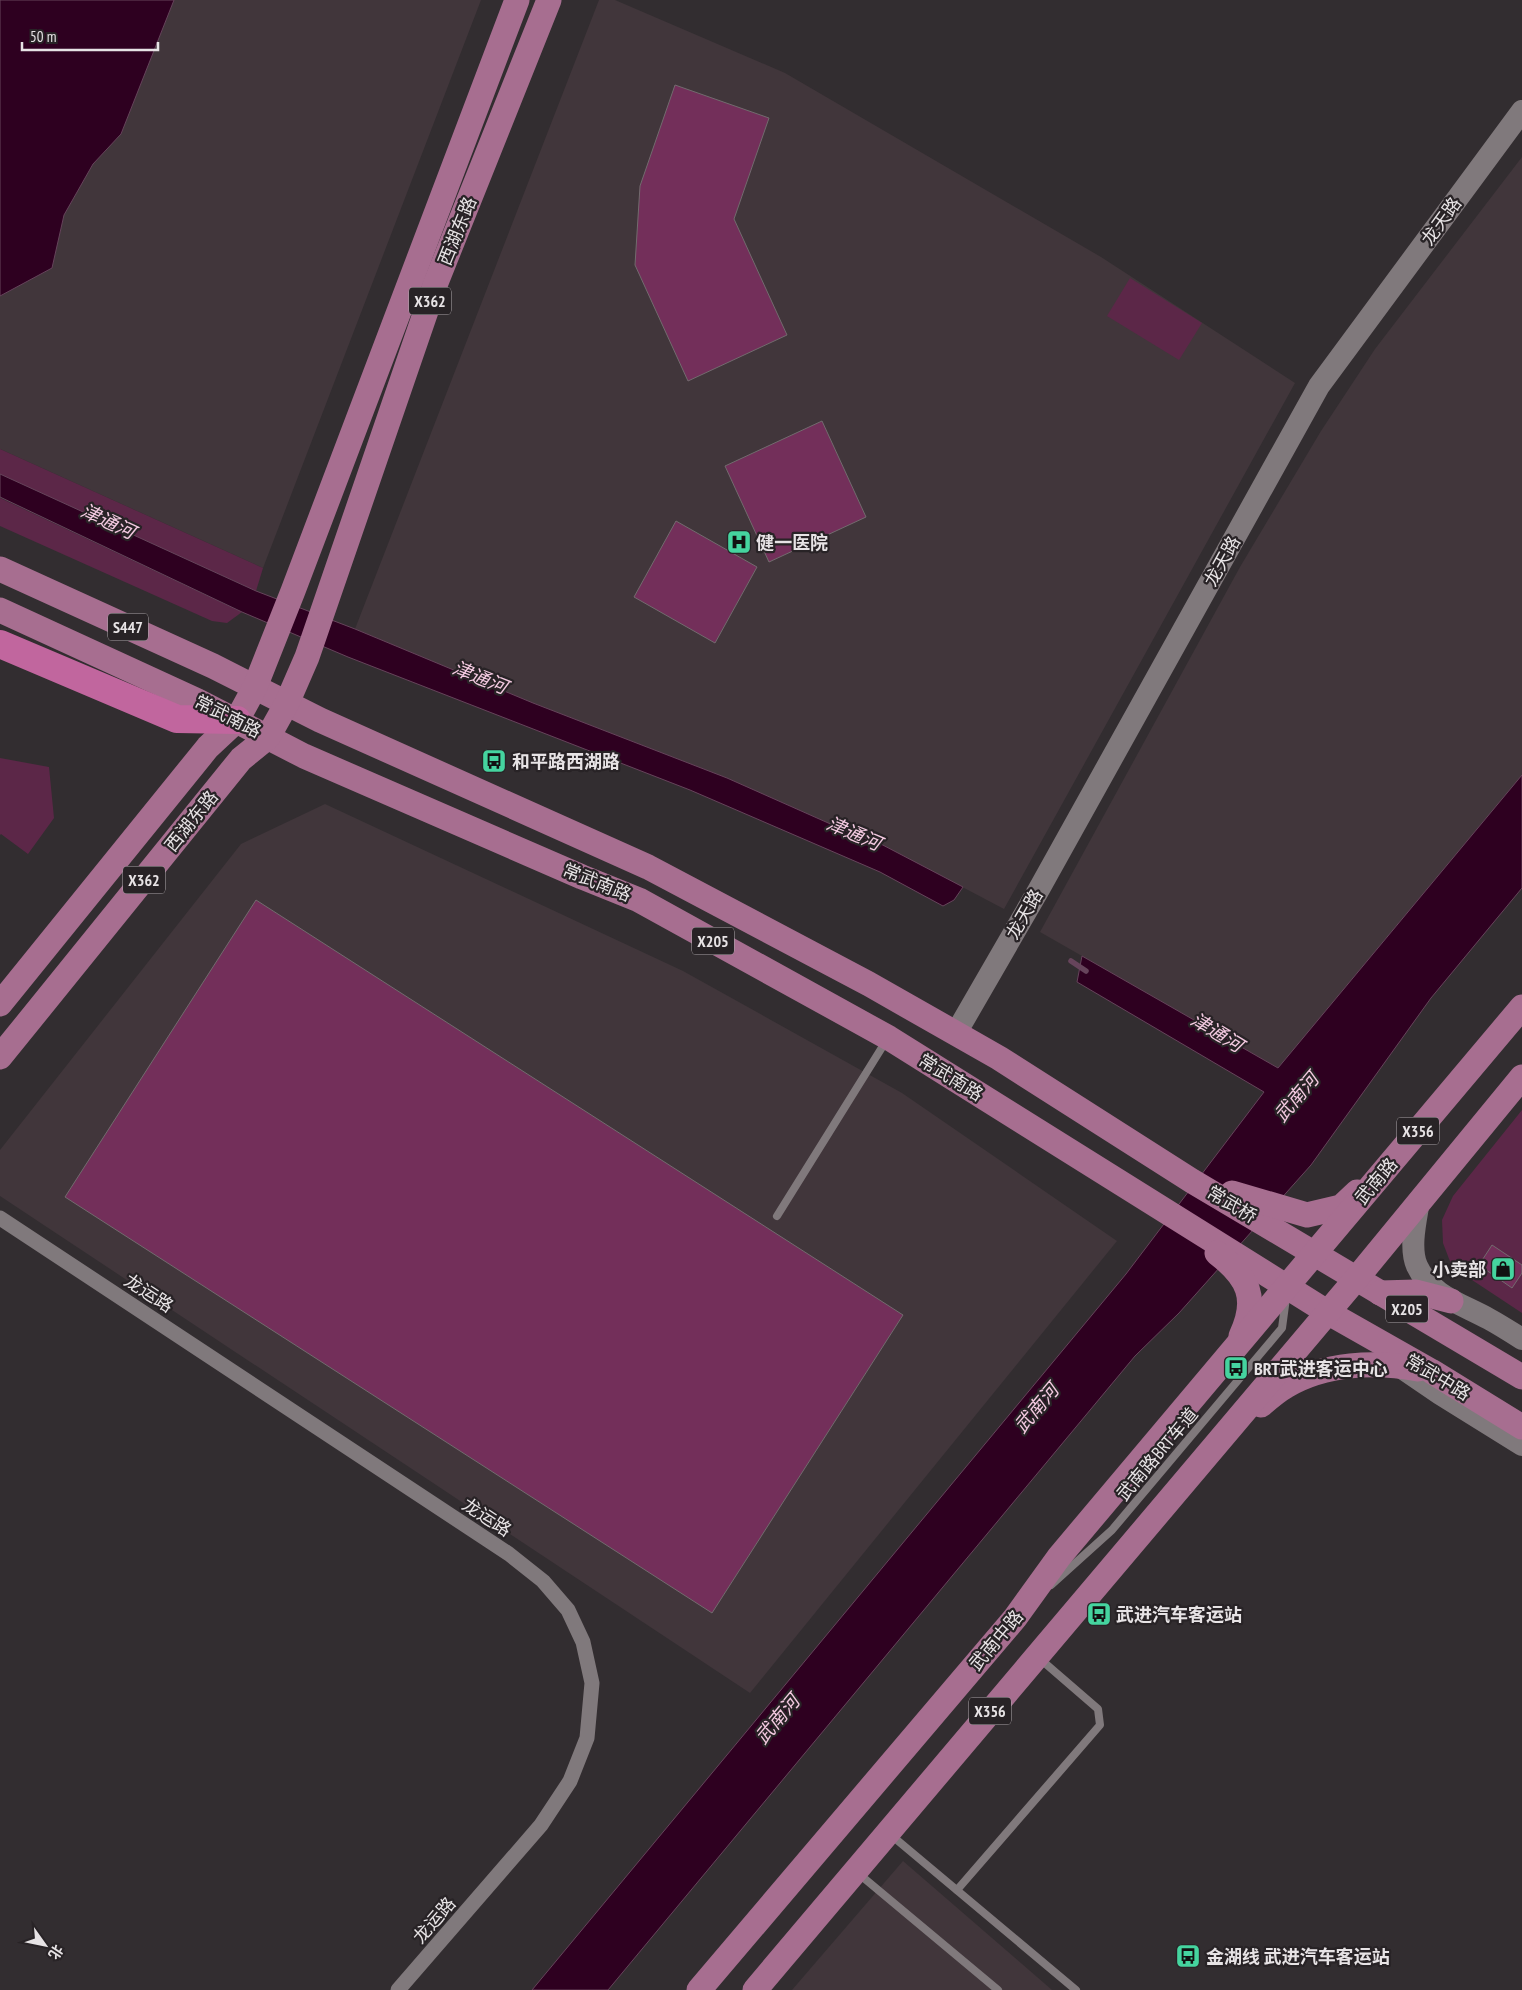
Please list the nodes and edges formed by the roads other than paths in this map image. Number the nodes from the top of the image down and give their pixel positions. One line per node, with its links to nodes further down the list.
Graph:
1 (517, 0): 7 (main road, 西湖东路 / X362)
2 (549, 0): 8 (main road, 西湖东路 / X362)
3 (1522, 111): 13 (street, 龙天路)
4 (0, 570): 7 (main road, S447)
5 (0, 610): 9 (main road, 常武南路 / S447)
6 (0, 644): 9 (highway)
7 (255, 687): 8 (main road, X205); 9 (main road, X362)
8 (287, 703): 10 (main road, 西湖东路 / X362); 13 (main road, 常武南路 / X205)
9 (237, 720): 10 (main road, 常武南路 / X205); 11 (main road, 西湖东路 / X362)
10 (268, 737): 14 (main road, 常武南路 / X205); 15 (main road, 西湖东路 / X362)
11 (0, 1004)
12 (1522, 1007): 17 (main road, 武南路 / X356)
13 (956, 1033): 18 (main road, 常武南路 / X205)
14 (888, 1038): 20 (lane); 24 (main road, 常武南路 / X205)
15 (0, 1057)
16 (1522, 1077): 19 (main road, X356)
17 (1397, 1156): 22 (main road); 23 (main road, 武南路 / X356)
18 (1192, 1180): 22 (main road, 常武桥 / X205)
19 (1419, 1201): 25 (main road, X356); 28 (street)
20 (777, 1216)
21 (0, 1218): 43 (street, 龙运路)
22 (1277, 1219): 23 (main road, X205)
23 (1314, 1254): 25 (main road, X205); 26 (main road, 武南路 / X356)
24 (1240, 1263): 26 (main road, X205); 31 (main road)
25 (1356, 1279): 27 (main road, X205); 29 (main road, X356)
26 (1288, 1287): 29 (main road, X205); 31 (main road, 武南中路 / X356); 38 (lane, 武南路BRT车道)
27 (1379, 1293): 28 (main road); 34 (main road, X205)
28 (1451, 1301): 30 (street)
29 (1328, 1312): 32 (street); 33 (main road, 常武中路 / X205); 36 (main road, X356)
30 (1522, 1339)
31 (1233, 1351): 38 (main road, 武南中路 / X356)
32 (1396, 1365): 33 (main road); 36 (main road); 37 (street)
33 (1430, 1371): 35 (main road, 常武中路 / X205)
34 (1522, 1378)
35 (1522, 1427)
36 (1226, 1431): 39 (main road, X356)
37 (1522, 1445)
38 (1015, 1618): 44 (main road, 武南中路 / X356)
39 (1036, 1656): 40 (main road, X356); 42 (lane)
40 (888, 1832): 41 (main road, X356); 42 (lane)
41 (855, 1871): 45 (main road, X356); 46 (lane)
42 (957, 1890): 47 (lane)
43 (398, 1990)
44 (699, 1990)
45 (755, 1990)
46 (998, 1990)
47 (1076, 1990)

